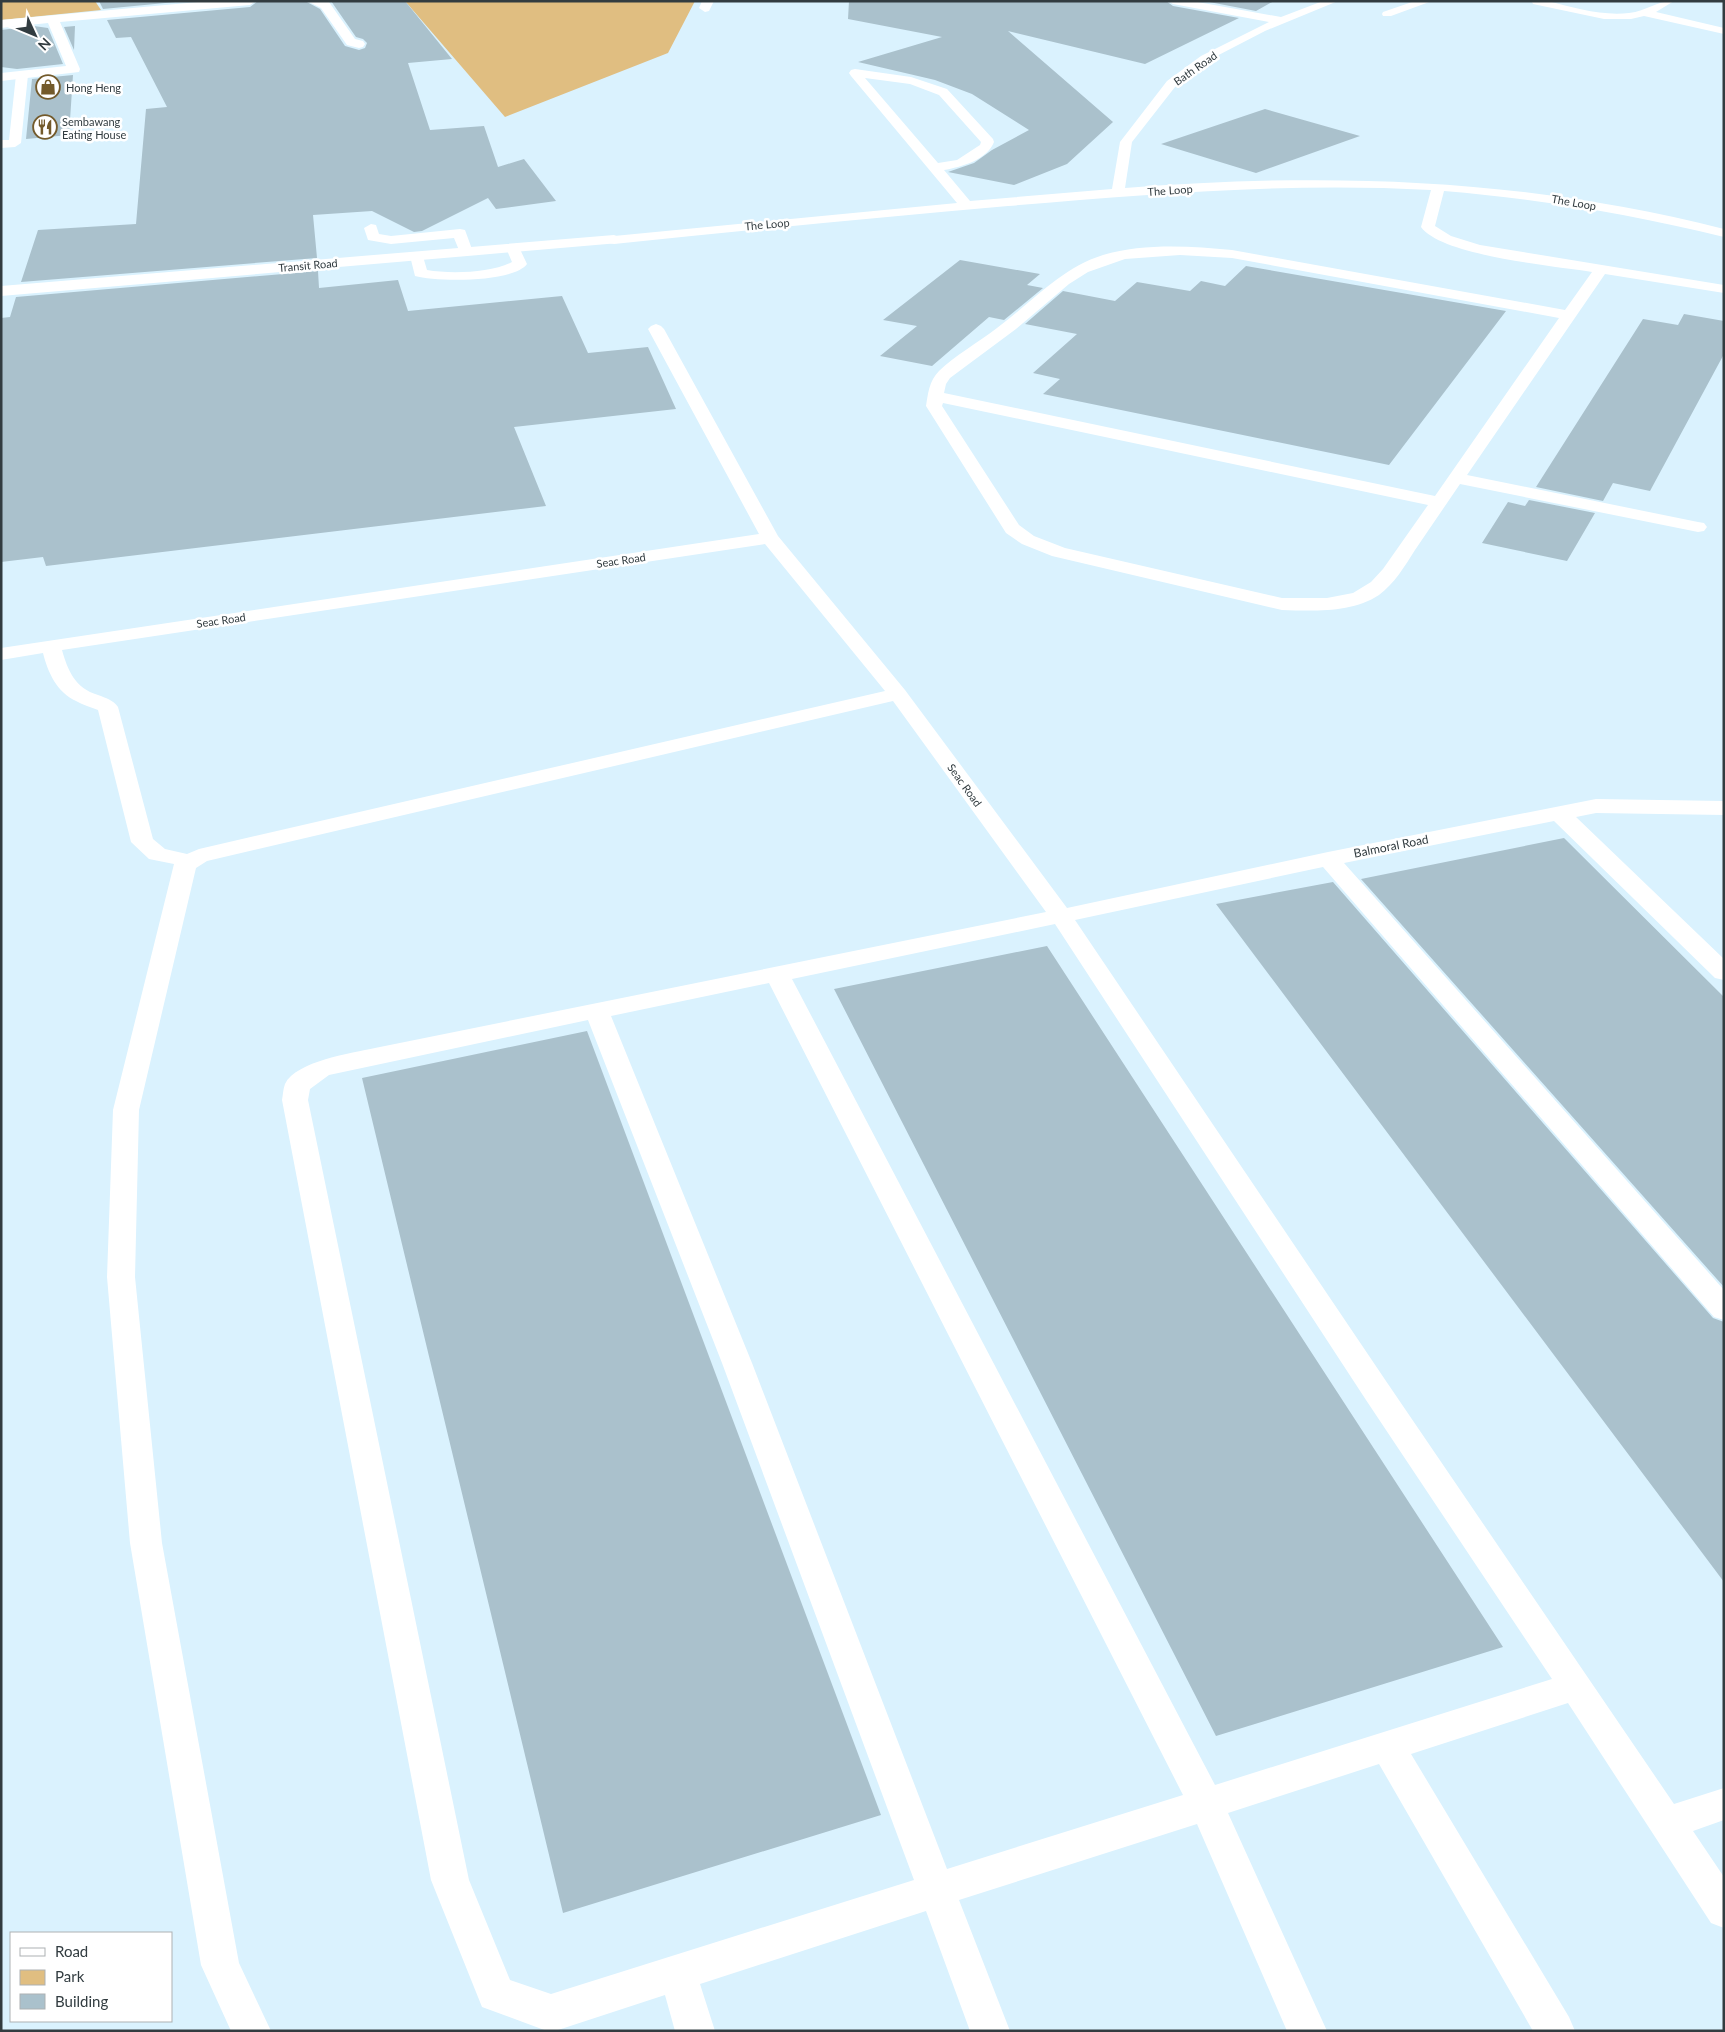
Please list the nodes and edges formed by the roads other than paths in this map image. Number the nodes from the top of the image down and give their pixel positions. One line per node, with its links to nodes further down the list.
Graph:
1 (250, 1): 10 (street)
2 (313, 1): 14 (street)
3 (1173, 1): 11 (lane)
4 (1333, 1): 11 (lane, Bath Road)
5 (1427, 1): 9 (lane)
6 (1669, 1): 8 (lane)
7 (1537, 2): 8 (lane)
8 (1646, 13): 13 (lane)
9 (1387, 14)
10 (53, 20): 12 (street); 15 (street)
11 (1282, 21): 20 (lane, Bath Road)
12 (1, 24)
13 (1724, 31)
14 (359, 44)
15 (22, 75): 16 (street); 17 (lane)
16 (1, 77)
17 (1, 144)
18 (935, 168): 18 (lane); 21 (lane)
19 (1439, 187): 20 (lane, The Loop); 23 (lane, The Loop); 28 (lane)
20 (1118, 193): 21 (lane, The Loop)
21 (966, 205): 24 (lane, The Loop)
22 (371, 228): 26 (lane)
23 (1724, 233)
24 (614, 240): 25 (street, Transit Road)
25 (514, 248): 26 (street, Transit Road); 27 (lane)
26 (466, 252): 27 (street, Transit Road)
27 (417, 256): 30 (street, Transit Road)
28 (1601, 269): 29 (lane); 31 (lane)
29 (1724, 289)
30 (1, 291)
31 (1568, 315): 33 (lane); 34 (lane)
32 (656, 330): 37 (lane)
33 (935, 396): 35 (lane); 35 (lane)
34 (1456, 478): 35 (lane); 36 (lane)
35 (1439, 502)
36 (1698, 527)
37 (770, 538): 38 (lane, Seac Road); 40 (lane, Seac Road)
38 (51, 645): 39 (lane, Seac Road); 44 (lane)
39 (1, 654)
40 (898, 694): 44 (lane); 45 (lane, Seac Road)
41 (1724, 808): 42 (lane, Balmoral Road)
42 (1560, 814): 43 (lane, Balmoral Road); 46 (lane)
43 (1328, 858): 45 (lane, Balmoral Road); 49 (lane)
44 (190, 861): 58 (lane)
45 (1061, 916): 47 (lane, Balmoral Road); 50 (lane, Seac Road)
46 (1724, 973)
47 (777, 974): 48 (lane, Balmoral Road); 52 (lane)
48 (597, 1011): 55 (lane); 57 (lane, Balmoral Road)
49 (1724, 1309)
50 (1576, 1686): 51 (lane, Balmoral Road); 54 (lane, Seac Road)
51 (1388, 1746): 52 (lane, Balmoral Road); 62 (lane)
52 (1206, 1804): 55 (lane, Balmoral Road); 61 (lane)
53 (1724, 1804): 54 (lane)
54 (1667, 1823): 56 (lane, Seac Road)
55 (938, 1890): 57 (lane, Balmoral Road); 60 (lane)
56 (1724, 1910)
57 (678, 1973): 59 (lane)
58 (251, 2031)
59 (695, 2031)
60 (990, 2031)
61 (1306, 2031)
62 (1554, 2031)

